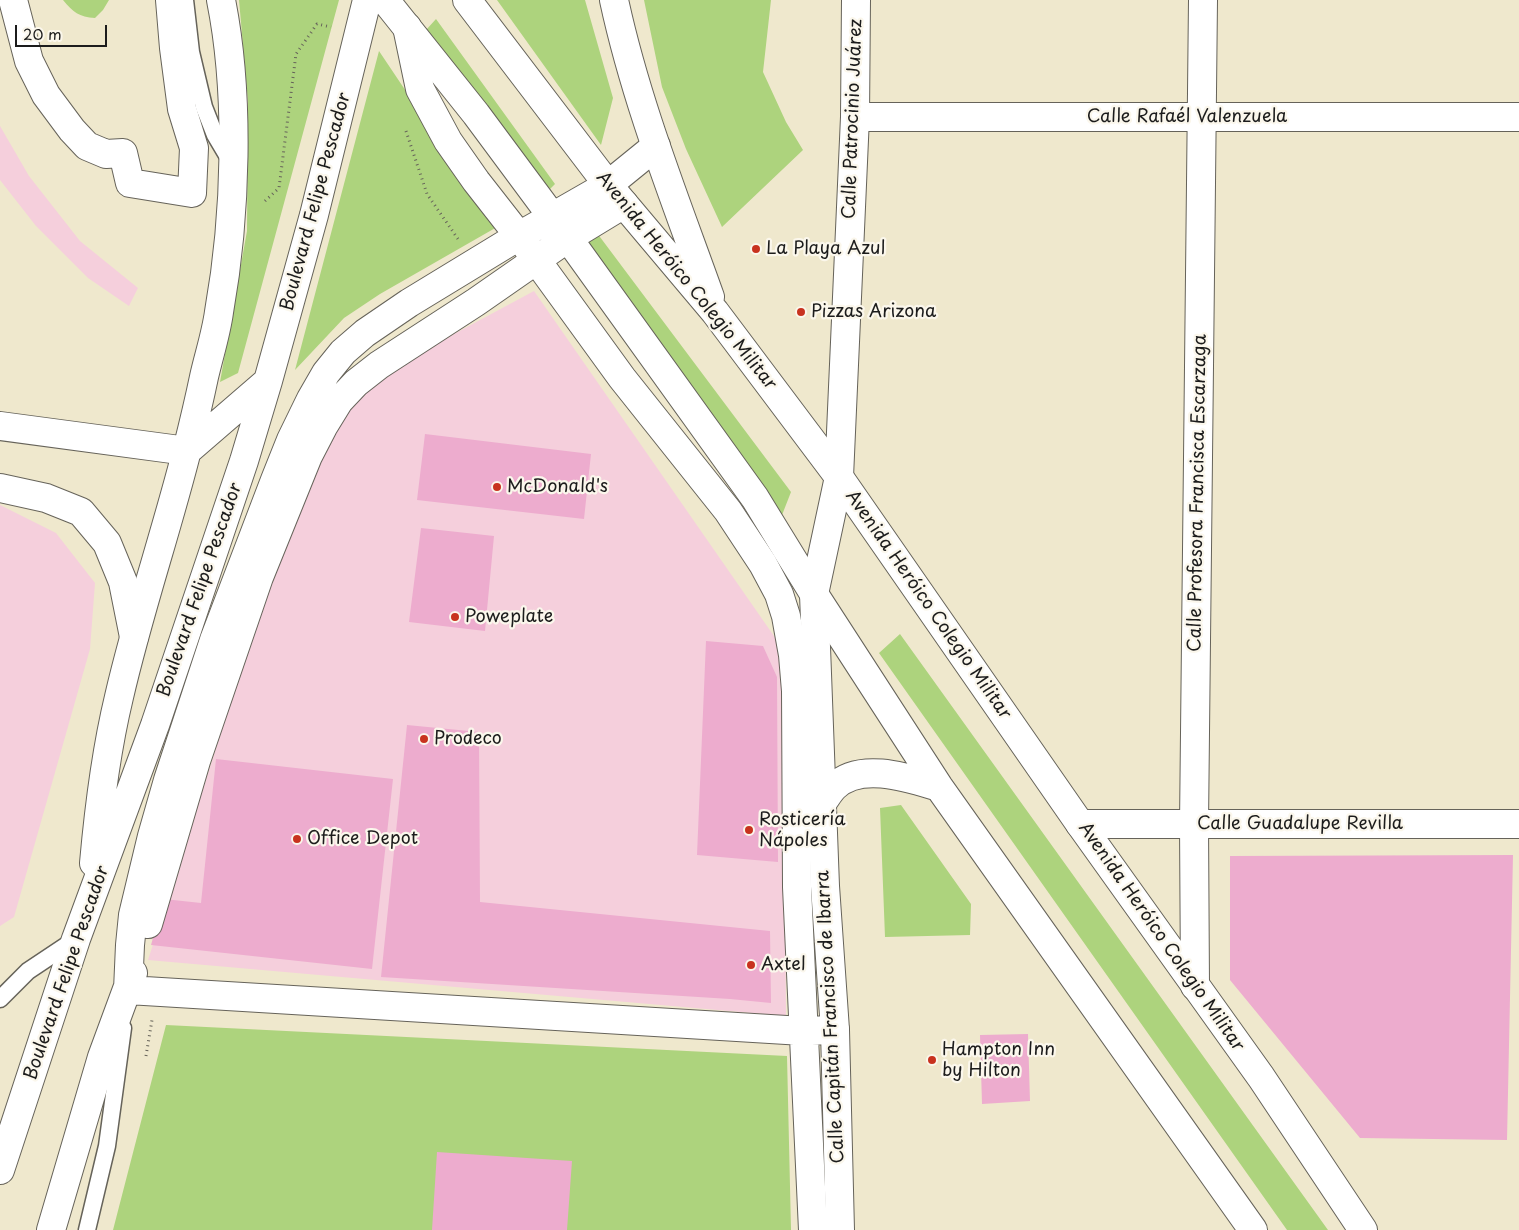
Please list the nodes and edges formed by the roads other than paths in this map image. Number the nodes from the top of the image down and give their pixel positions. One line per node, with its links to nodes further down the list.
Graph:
1 (13, 0): 2 (street)
2 (170, 0)
3 (185, 0): 16 (lane)
4 (221, 0): 16 (street)
5 (367, 0): 22 (street, Boulevard Felipe Pescador)
6 (385, 0): 11 (street)
7 (467, 0): 17 (street, Avenida Heróico Colegio Militar)
8 (614, 0): 15 (street)
9 (856, 0): 12 (street, Calle Patrocinio Juárez)
10 (1203, 0): 13 (street, Calle Profesora Francisca Escarzaga)
11 (407, 27): 18 (street); 19 (street)
12 (855, 117): 13 (street, Calle Rafaél Valenzuela); 25 (street, Calle Patrocinio Juárez)
13 (1202, 117): 14 (street, Calle Rafaél Valenzuela); 32 (street, Calle Profesora Francisca Escarzaga)
14 (1519, 117)
15 (656, 146): 17 (street); 21 (street)
16 (233, 166): 24 (street)
17 (616, 194): 18 (street); 21 (street, Avenida Heróico Colegio Militar)
18 (560, 227): 19 (street); 20 (street); 27 (street)
19 (519, 236): 20 (street); 37 (street)
20 (537, 260): 37 (street); 40 (street)
21 (715, 312): 25 (street, Avenida Heróico Colegio Militar)
22 (268, 381): 24 (street); 34 (street, Boulevard Felipe Pescador)
23 (0, 426): 24 (street)
24 (187, 451): 28 (street)
25 (839, 478): 27 (street, Calle Capitán Francisco de Ibarra); 31 (street, Avenida Heróico Colegio Militar)
26 (0, 488): 28 (street)
27 (814, 594): 29 (street); 30 (street, Calle Capitán Francisco de Ibarra)
28 (134, 637): 34 (street)
29 (939, 787): 30 (street); 46 (street)
30 (822, 803): 39 (street, Calle Capitán Francisco de Ibarra)
31 (1080, 824): 32 (street, Calle Guadalupe Revilla); 36 (street, Avenida Heróico Colegio Militar)
32 (1194, 824): 33 (street, Calle Guadalupe Revilla); 36 (street, Calle Profesora Francisca Escarzaga)
33 (1519, 824)
34 (90, 899): 35 (street, Boulevard Felipe Pescador)
35 (76, 940): 38 (lane); 41 (street, Boulevard Felipe Pescador)
36 (1194, 986): 47 (street, Avenida Heróico Colegio Militar)
37 (128, 990): 40 (street); 42 (street); 43 (lane)
38 (0, 999)
39 (834, 1030): 40 (street); 45 (street, Calle Capitán Francisco de Ibarra)
40 (803, 1031): 44 (street)
41 (0, 1170)
42 (51, 1230)
43 (87, 1230)
44 (813, 1230)
45 (840, 1230)
46 (1253, 1230)
47 (1363, 1230)

